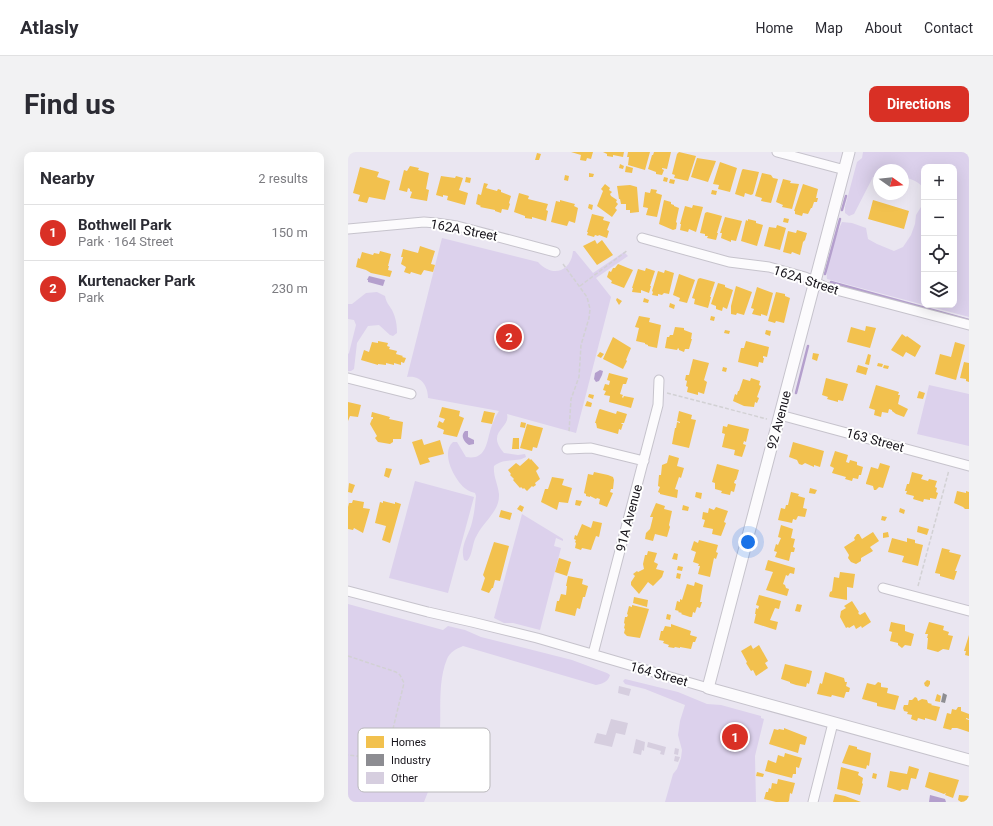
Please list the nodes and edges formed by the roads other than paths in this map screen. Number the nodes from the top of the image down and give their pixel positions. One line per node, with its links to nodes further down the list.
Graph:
1 (777, 152): 3 (street)
2 (850, 152): 3 (street, 92 Avenue)
3 (845, 170): 7 (street, 92 Avenue)
4 (348, 229): 6 (street, 162A Street)
5 (642, 238): 7 (street, 162A Street)
6 (555, 252)
7 (815, 282): 8 (street, 162A Street); 12 (street, 92 Avenue)
8 (969, 325)
9 (348, 378): 11 (street)
10 (658, 380): 14 (street, 91A Avenue)
11 (411, 394)
12 (780, 415): 15 (street, 163 Street); 20 (street, 92 Avenue)
13 (567, 449): 14 (street)
14 (644, 461): 19 (street, 91A Avenue)
15 (969, 466)
16 (883, 588): 18 (street)
17 (348, 591): 19 (street, 164 Street)
18 (969, 611)
19 (593, 654): 20 (street, 164 Street)
20 (708, 688): 21 (street, 164 Street)
21 (833, 724): 22 (street, 164 Street); 23 (street)
22 (969, 760)
23 (813, 802)

